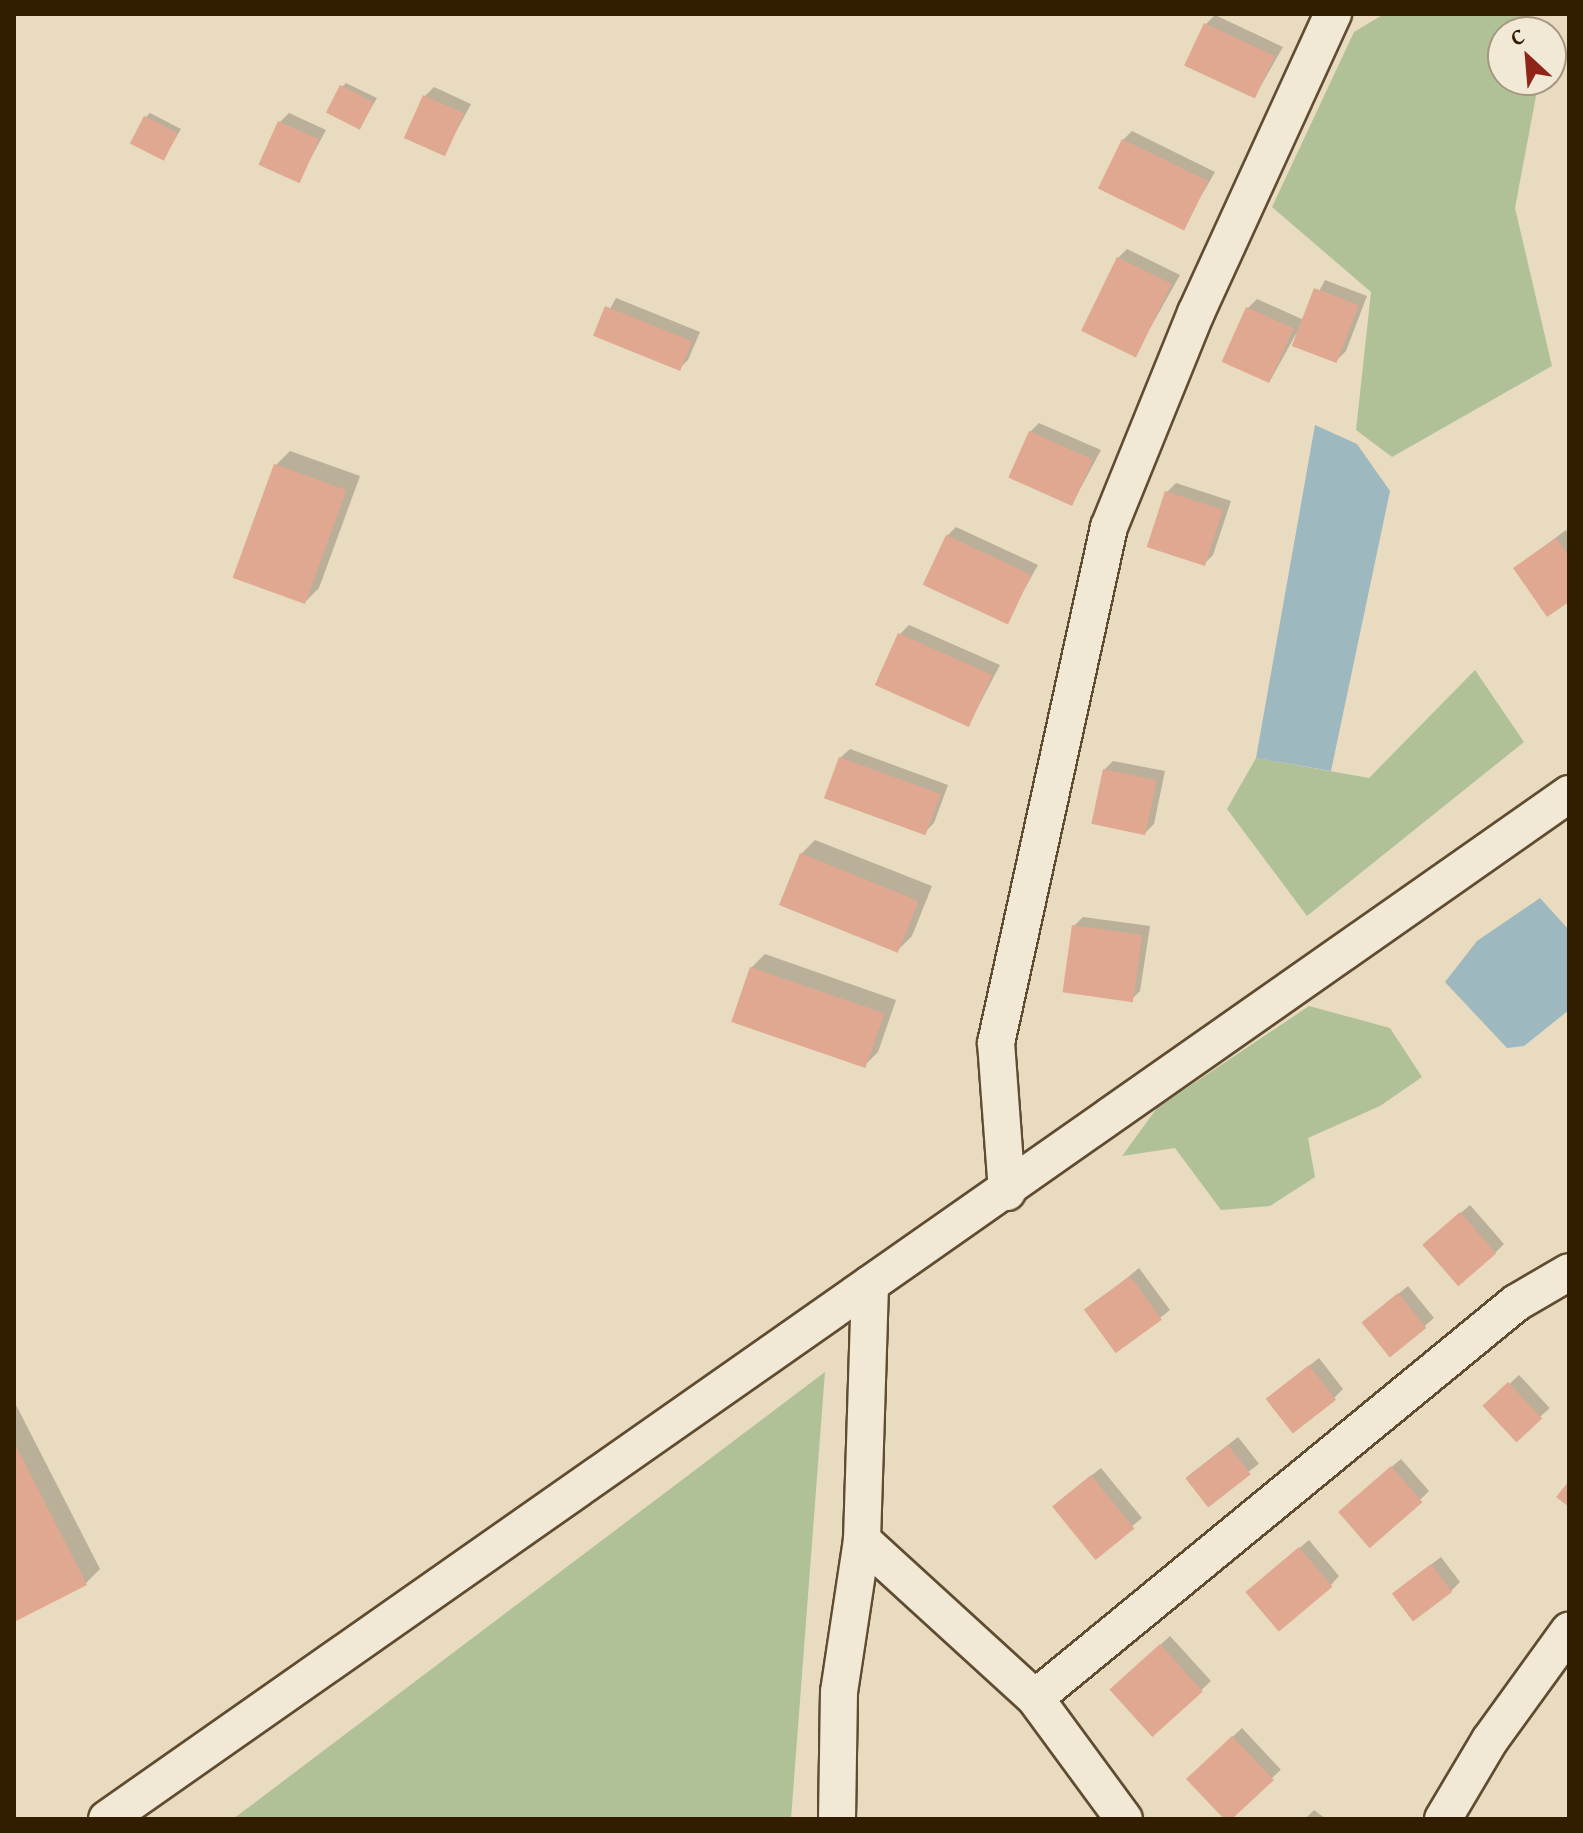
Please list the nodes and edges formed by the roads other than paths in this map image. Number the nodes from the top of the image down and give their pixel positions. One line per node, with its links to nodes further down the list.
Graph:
1 (1333, 14): 3 (street)
2 (1569, 794): 3 (street)
3 (1007, 1192): 5 (street)
4 (1569, 1272): 8 (street)
5 (870, 1284): 6 (street); 9 (street)
6 (862, 1540): 8 (street); 10 (street)
7 (1569, 1631): 12 (street)
8 (1035, 1698): 11 (street)
9 (107, 1819)
10 (837, 1819)
11 (1124, 1819)
12 (1443, 1819)

